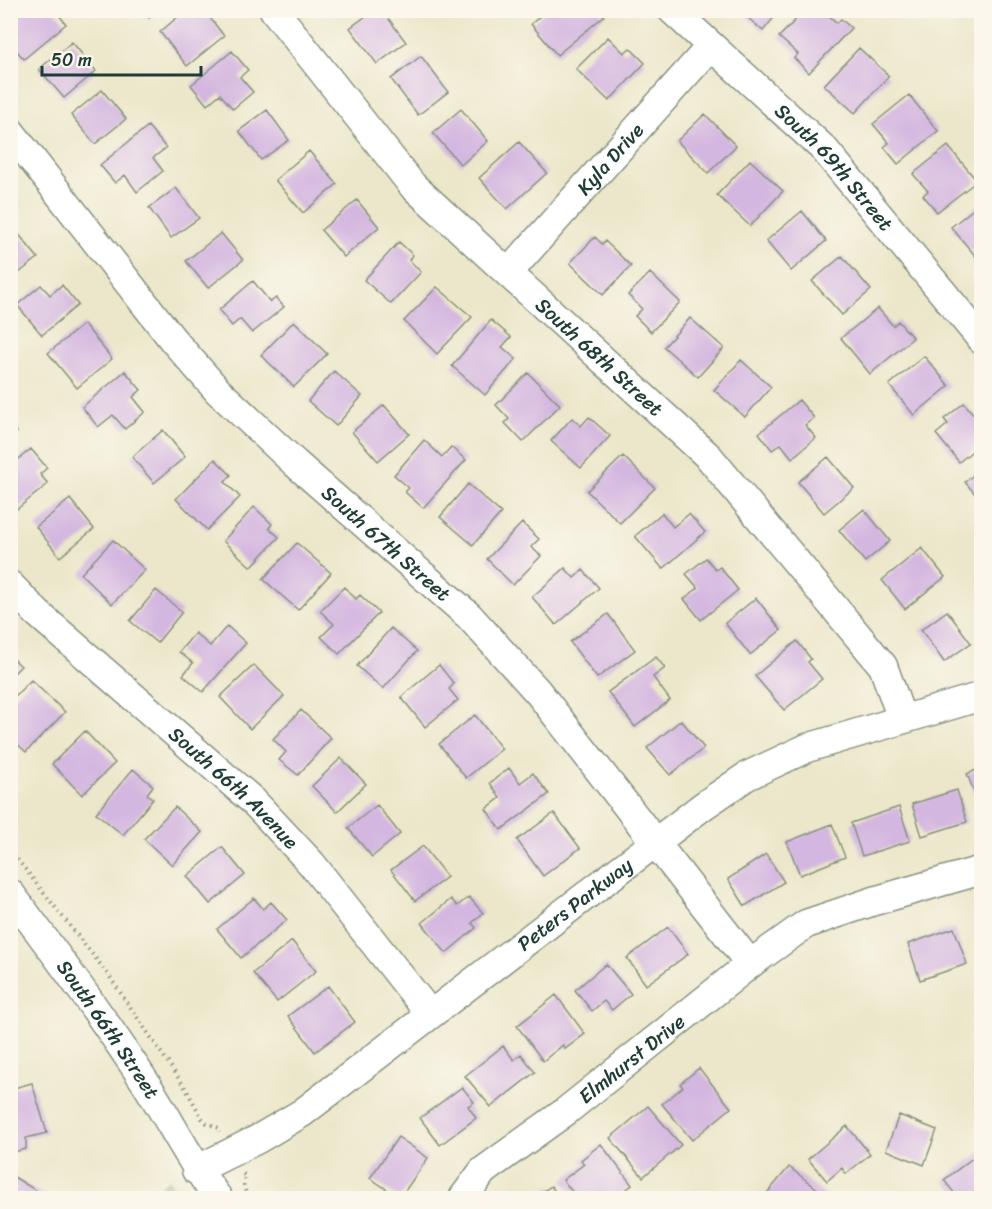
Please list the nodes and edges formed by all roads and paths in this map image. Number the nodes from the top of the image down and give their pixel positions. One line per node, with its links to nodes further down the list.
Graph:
1 (274, 10): 5 (street, South 68th Street)
2 (672, 10): 3 (street, South 69th Street)
3 (711, 46): 5 (street, Kyla Drive); 6 (street, South 69th Street)
4 (10, 131): 10 (street, South 67th Street)
5 (508, 273): 9 (street, South 68th Street)
6 (981, 340)
7 (10, 585): 15 (street, South 66th Avenue)
8 (981, 696): 9 (street, Peters Parkway)
9 (902, 719): 10 (street, Peters Parkway)
10 (656, 843): 14 (street, South 67th Street); 15 (street, Peters Parkway)
11 (10, 850): 16 (path)
12 (981, 870): 14 (street, Elmhurst Drive)
13 (10, 894): 17 (street, South 66th Street)
14 (750, 964): 21 (street, Elmhurst Drive)
15 (430, 1014): 16 (street, Peters Parkway)
16 (234, 1163): 17 (street, Peters Parkway); 20 (path)
17 (196, 1170): 18 (street, South 66th Street); 19 (street, South 66th Street)
18 (205, 1198)
19 (218, 1198)
20 (247, 1198)
21 (463, 1198)

